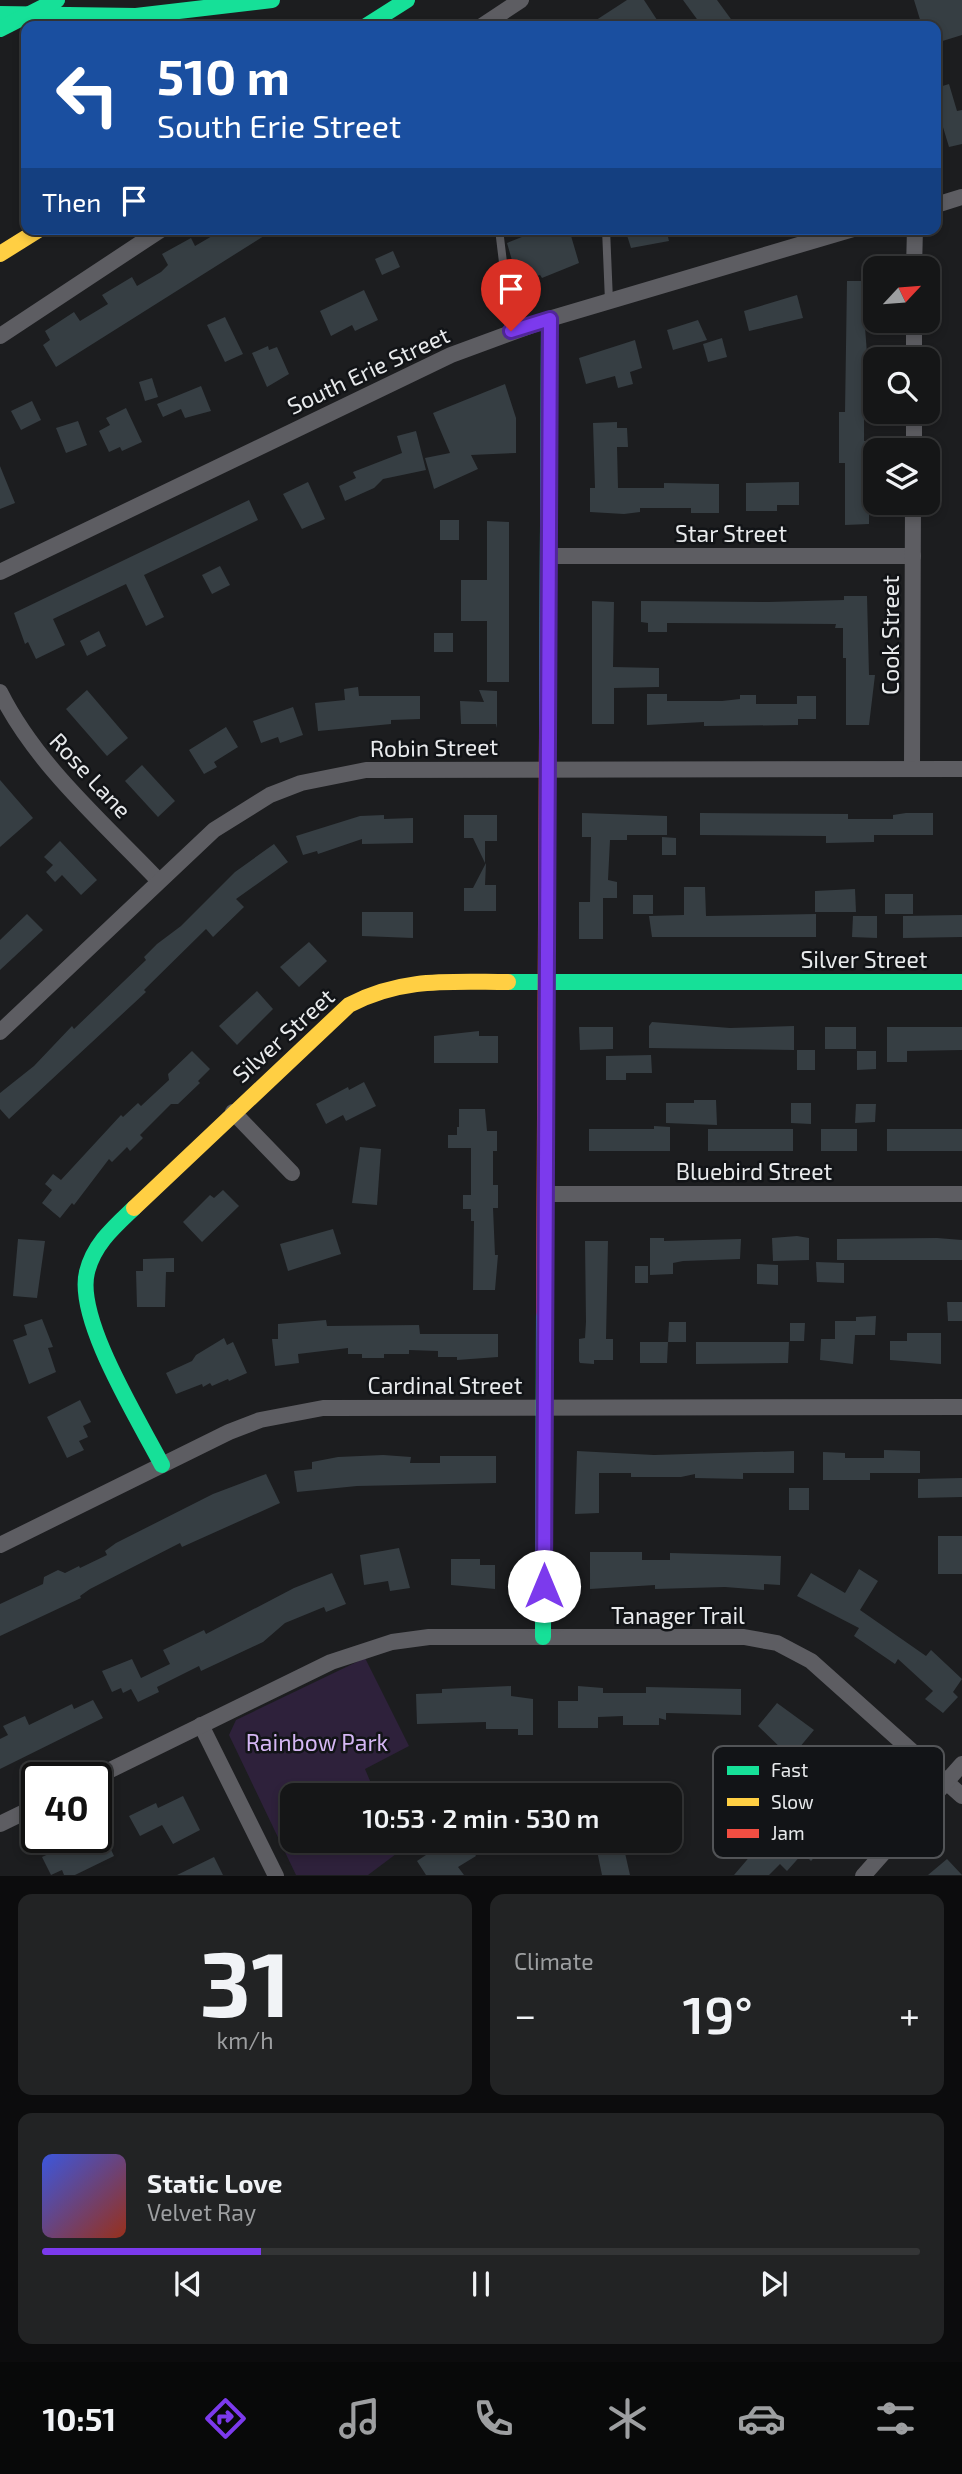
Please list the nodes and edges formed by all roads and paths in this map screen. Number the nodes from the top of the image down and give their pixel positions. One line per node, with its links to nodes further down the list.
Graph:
1 (57, 0): 8 (street)
2 (272, 0): 5 (street)
3 (407, 0): 6 (street)
4 (521, 0): 7 (street)
5 (0, 15)
6 (374, 21)
7 (490, 21)
8 (0, 29)
9 (962, 197): 10 (street)
10 (941, 203)
11 (30, 235): 17 (street)
12 (153, 235): 22 (street)
13 (500, 235): 21 (lane)
14 (606, 235): 19 (lane)
15 (833, 235): 19 (street, South Erie Street)
16 (915, 235): 18 (street)
17 (0, 254)
18 (914, 256)
19 (609, 302): 20 (street, South Erie Street)
20 (550, 319): 21 (street, South Erie Street); 24 (street)
21 (524, 327): 26 (street, South Erie Street)
22 (0, 336)
23 (913, 515): 25 (street, Cook Street)
24 (548, 556): 25 (street, Star Street); 28 (street)
25 (913, 556): 29 (street, Cook Street)
26 (0, 572)
27 (0, 692): 31 (street, Rose Lane)
28 (547, 769): 29 (street, Robin Street); 31 (street, Robin Street); 32 (street)
29 (912, 769): 30 (street, Robin Street)
30 (962, 769)
31 (159, 881): 34 (street, Robin Street)
32 (547, 982): 33 (street, Silver Street); 35 (street, Silver Street); 38 (street)
33 (962, 982)
34 (0, 1032)
35 (233, 1112): 36 (street); 41 (street, Silver Street)
36 (292, 1173)
37 (962, 1194): 38 (street, Bluebird Street)
38 (545, 1195): 39 (street)
39 (545, 1407): 40 (street, Cardinal Street); 41 (street, Cardinal Street); 43 (street)
40 (962, 1407)
41 (162, 1465): 42 (street, Cardinal Street)
42 (0, 1545)
43 (543, 1637): 44 (street, Tanager Trail); 45 (street, Tanager Trail)
44 (201, 1725): 47 (street, Tanager Trail); 54 (street)
45 (906, 1746)
46 (962, 1764): 48 (street)
47 (112, 1769)
48 (946, 1782): 49 (street); 50 (street, Tanager Trail)
49 (944, 1784)
50 (962, 1796)
51 (21, 1814): 52 (street)
52 (0, 1824)
53 (878, 1858): 55 (street)
54 (275, 1875)
55 (863, 1875)

